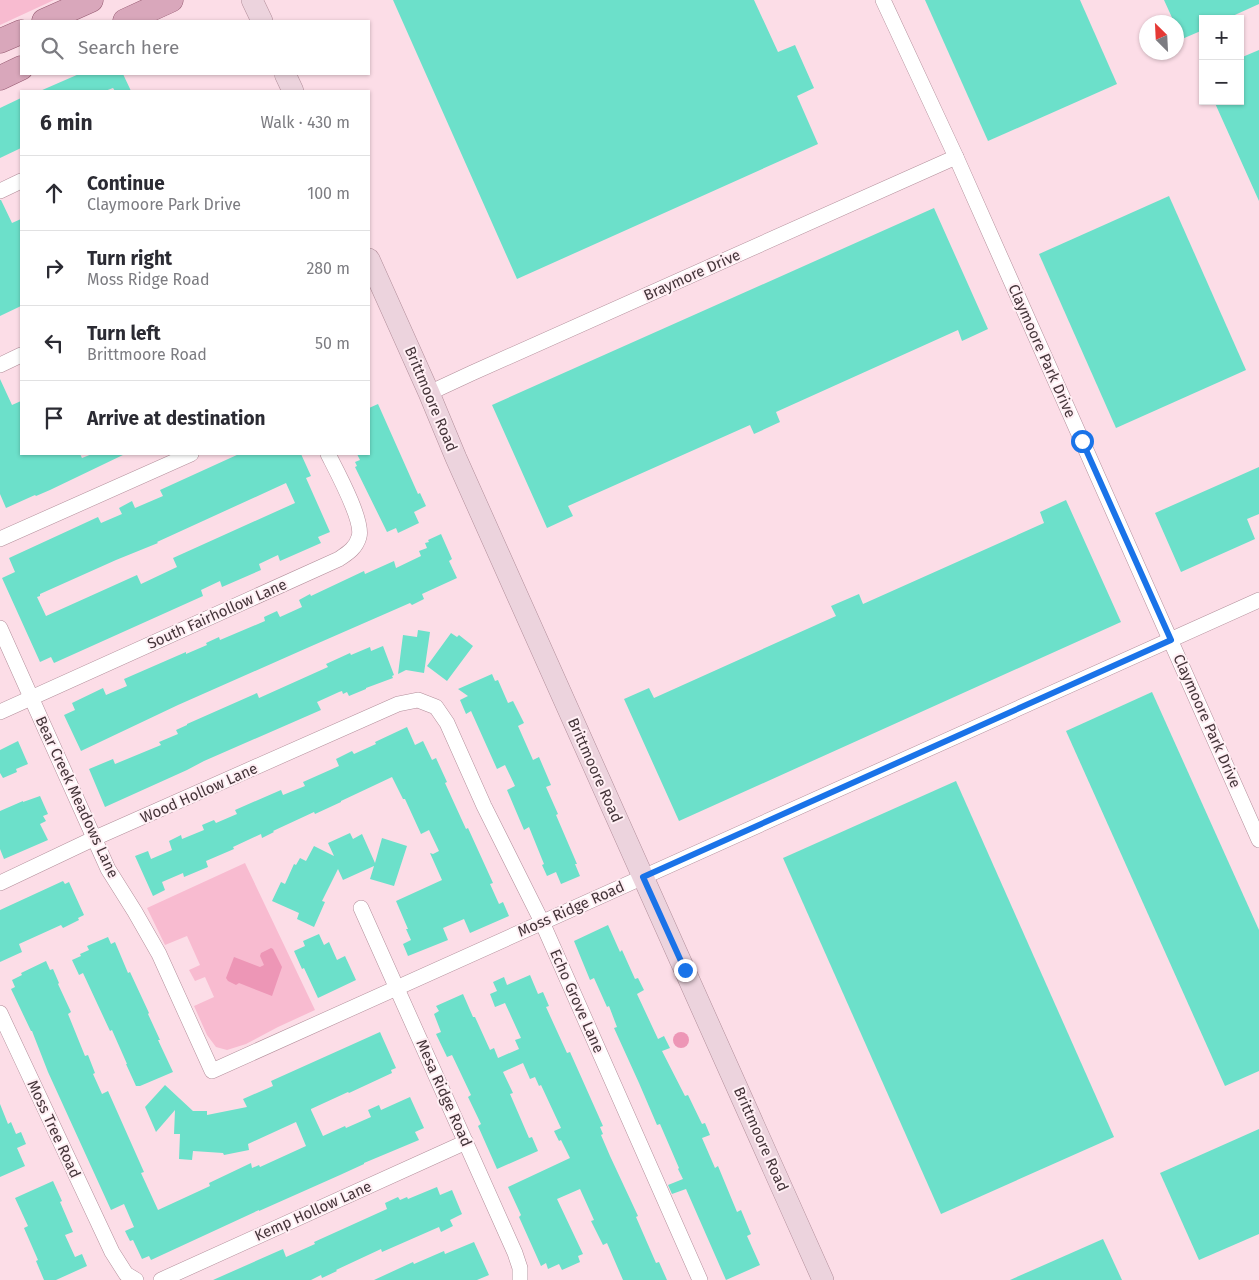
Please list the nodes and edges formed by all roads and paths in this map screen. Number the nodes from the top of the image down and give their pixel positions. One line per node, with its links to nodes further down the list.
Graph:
1 (91, 0): 5 (main road)
2 (171, 0): 6 (main road)
3 (252, 0): 7 (main road)
4 (883, 0): 14 (street, Claymoore Park Drive)
5 (46, 20)
6 (127, 20)
7 (262, 20)
8 (20, 32): 9 (main road)
9 (0, 41)
10 (20, 68): 12 (main road)
11 (285, 75): 13 (main road)
12 (0, 78)
13 (293, 90)
14 (956, 157): 20 (street, Braymore Drive); 26 (street, Claymoore Park Drive)
15 (20, 182): 16 (street)
16 (0, 191)
17 (370, 260): 20 (main road, Brittmoore Road)
18 (20, 355): 19 (street)
19 (0, 365)
20 (429, 393): 32 (main road, Brittmoore Road)
21 (189, 455): 23 (street)
22 (328, 455): 27 (street, South Fairhollow Lane)
23 (0, 538)
24 (1259, 600): 26 (street, Moss Ridge Road)
25 (0, 628): 27 (street, Bear Creek Meadows Lane)
26 (1171, 640): 31 (street, Claymoore Park Drive); 32 (street, Moss Ridge Road)
27 (32, 698): 29 (street, South Fairhollow Lane); 30 (street, Bear Creek Meadows Lane)
28 (398, 704): 30 (street, Wood Hollow Lane); 35 (street, Echo Grove Lane)
29 (0, 712)
30 (95, 838): 33 (street, Wood Hollow Lane); 38 (street, Bear Creek Meadows Lane)
31 (1259, 840)
32 (643, 877): 35 (street, Moss Ridge Road); 44 (main road, Brittmoore Road)
33 (0, 883)
34 (361, 908): 36 (street, Mesa Ridge Road)
35 (542, 922): 36 (street, Moss Ridge Road); 43 (street, Echo Grove Lane)
36 (396, 988): 38 (street, Moss Ridge Road); 39 (street, Mesa Ridge Road)
37 (0, 1013): 40 (street, Moss Tree Road)
38 (212, 1070)
39 (466, 1142): 41 (street, Kemp Hollow Lane); 42 (street, Mesa Ridge Road)
40 (136, 1280)
41 (161, 1280)
42 (520, 1280)
43 (700, 1280)
44 (823, 1280)

